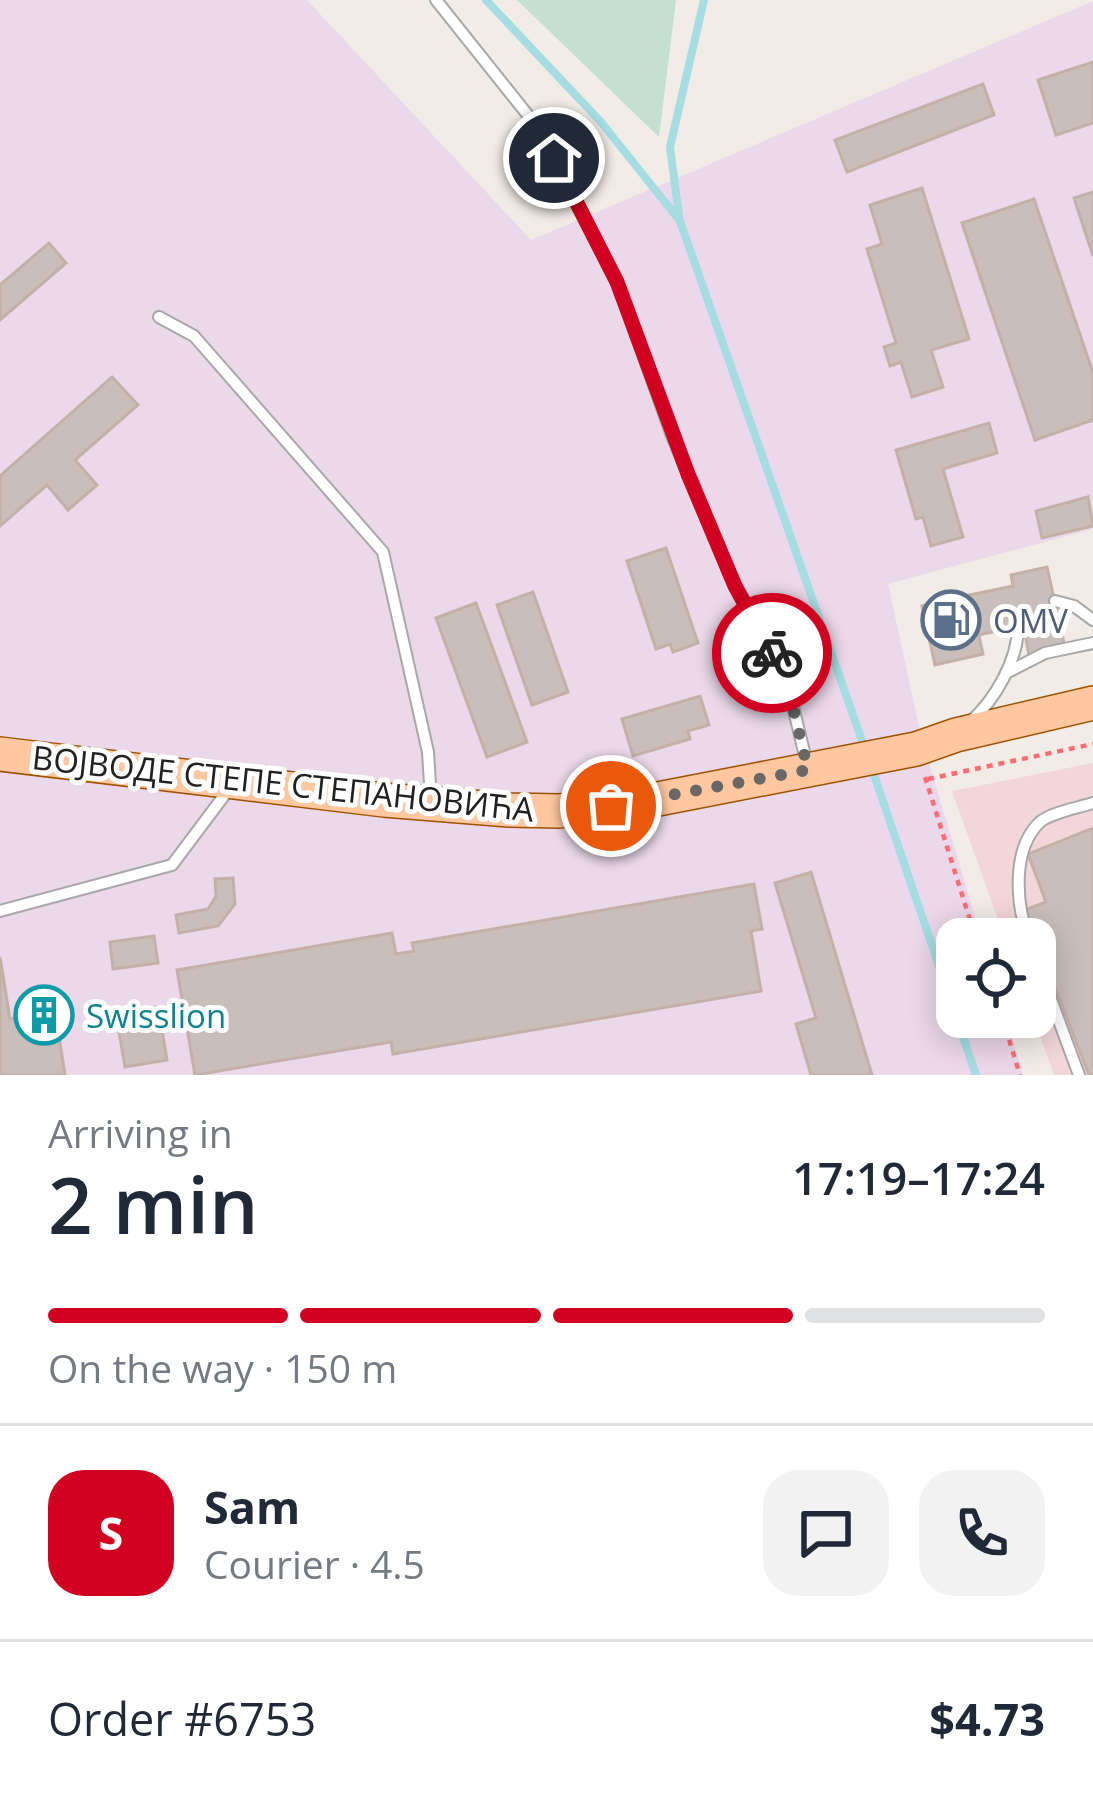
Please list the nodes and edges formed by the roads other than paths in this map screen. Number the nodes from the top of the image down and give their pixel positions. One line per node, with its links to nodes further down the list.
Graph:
1 (436, 0): 13 (lane)
2 (159, 317): 15 (lane)
3 (1055, 601): 4 (lane)
4 (1093, 620)
5 (1018, 626): 7 (lane)
6 (1093, 644): 7 (lane)
7 (1005, 673): 10 (lane)
8 (1093, 703): 10 (main road, ВОЈВОДЕ СТЕПЕ СТЕПАНОВИЋА)
9 (1093, 726): 12 (main road, ВОЈВОДЕ СТЕПЕ СТЕПАНОВИЋА)
10 (956, 735): 12 (main road, ВОЈВОДЕ СТЕПЕ СТЕПАНОВИЋА)
11 (0, 754): 14 (main road, ВОЈВОДЕ СТЕПЕ СТЕПАНОВИЋА)
12 (917, 757): 13 (main road, ВОЈВОДЕ СТЕПЕ СТЕПАНОВИЋА)
13 (817, 768): 15 (main road, ВОЈВОДЕ СТЕПЕ СТЕПАНОВИЋА)
14 (234, 782): 15 (main road, ВОЈВОДЕ СТЕПЕ СТЕПАНОВИЋА); 17 (lane)
15 (431, 803)
16 (1093, 803): 18 (lane)
17 (0, 911)
18 (1023, 918)
19 (1056, 1013): 20 (lane)
20 (1079, 1075)

